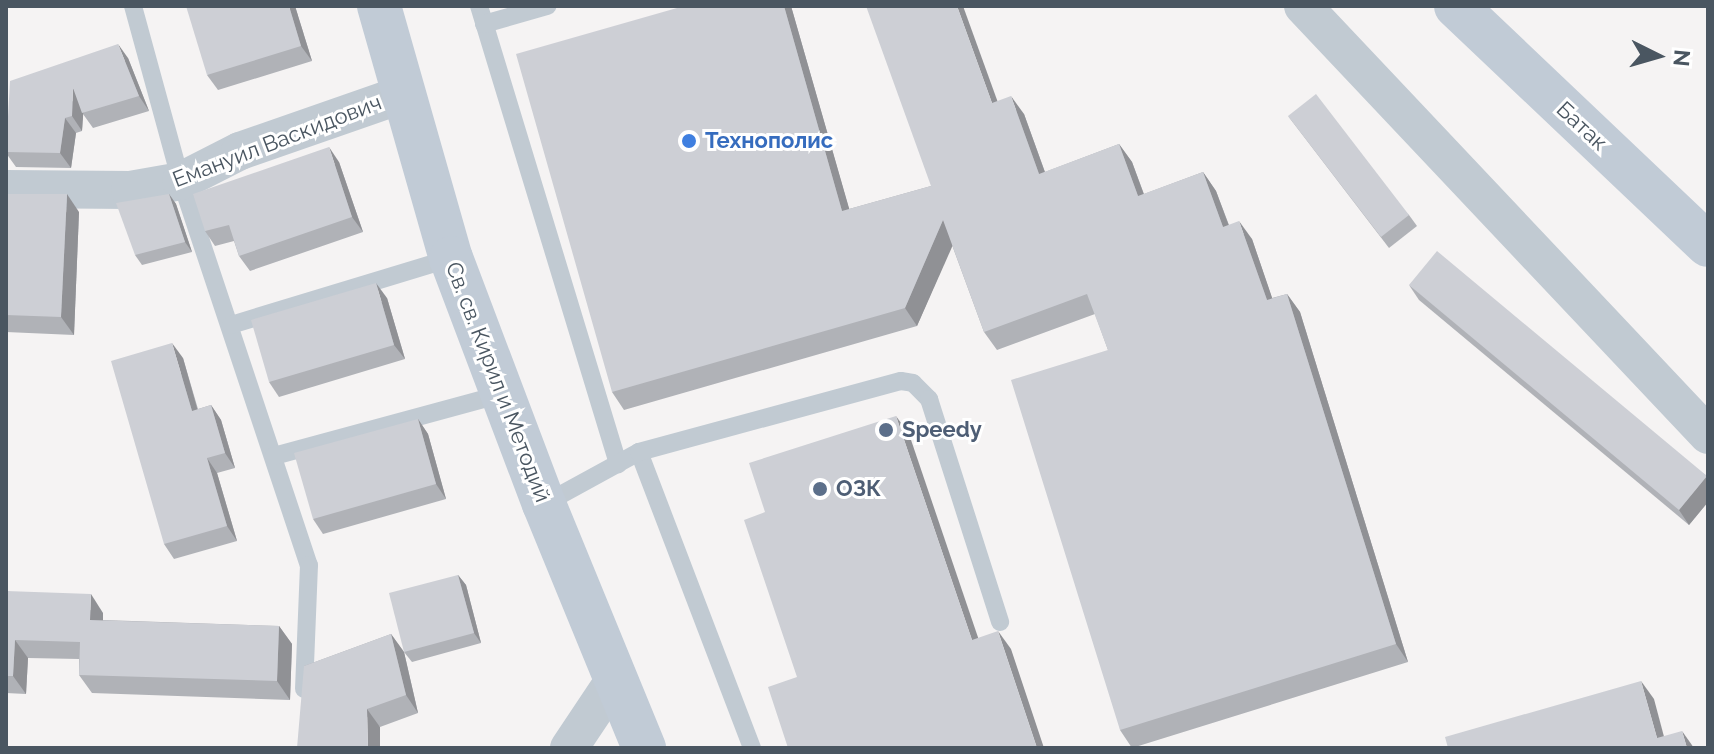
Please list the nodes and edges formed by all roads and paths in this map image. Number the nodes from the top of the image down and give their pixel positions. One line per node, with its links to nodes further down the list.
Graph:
1 (133, 6): 8 (lane)
2 (379, 6): 7 (main road, Св. св. Кирил и Методий)
3 (547, 6): 6 (lane)
4 (1303, 6): 14 (street)
5 (1456, 6): 10 (main road, Батак)
6 (482, 15): 17 (lane)
7 (404, 94): 8 (street, Емануил Васкидович); 11 (main road, Св. св. Кирил и Методий)
8 (181, 181): 9 (street, Емануил Васкидович); 12 (lane)
9 (6, 189)
10 (1708, 245)
11 (451, 258): 12 (lane); 13 (main road, Св. св. Кирил и Методий)
12 (231, 325): 16 (lane)
13 (502, 394): 16 (lane); 18 (main road, Св. св. Кирил и Методий)
14 (1708, 435)
15 (639, 452): 17 (lane); 19 (lane); 24 (lane)
16 (274, 456): 21 (lane)
17 (618, 464): 18 (lane)
18 (544, 504): 20 (main road, Св. св. Кирил и Методий)
19 (1000, 622)
20 (615, 679): 22 (street); 23 (main road, Св. св. Кирил и Методий)
21 (304, 702)
22 (569, 748)
23 (644, 748)
24 (752, 748)

